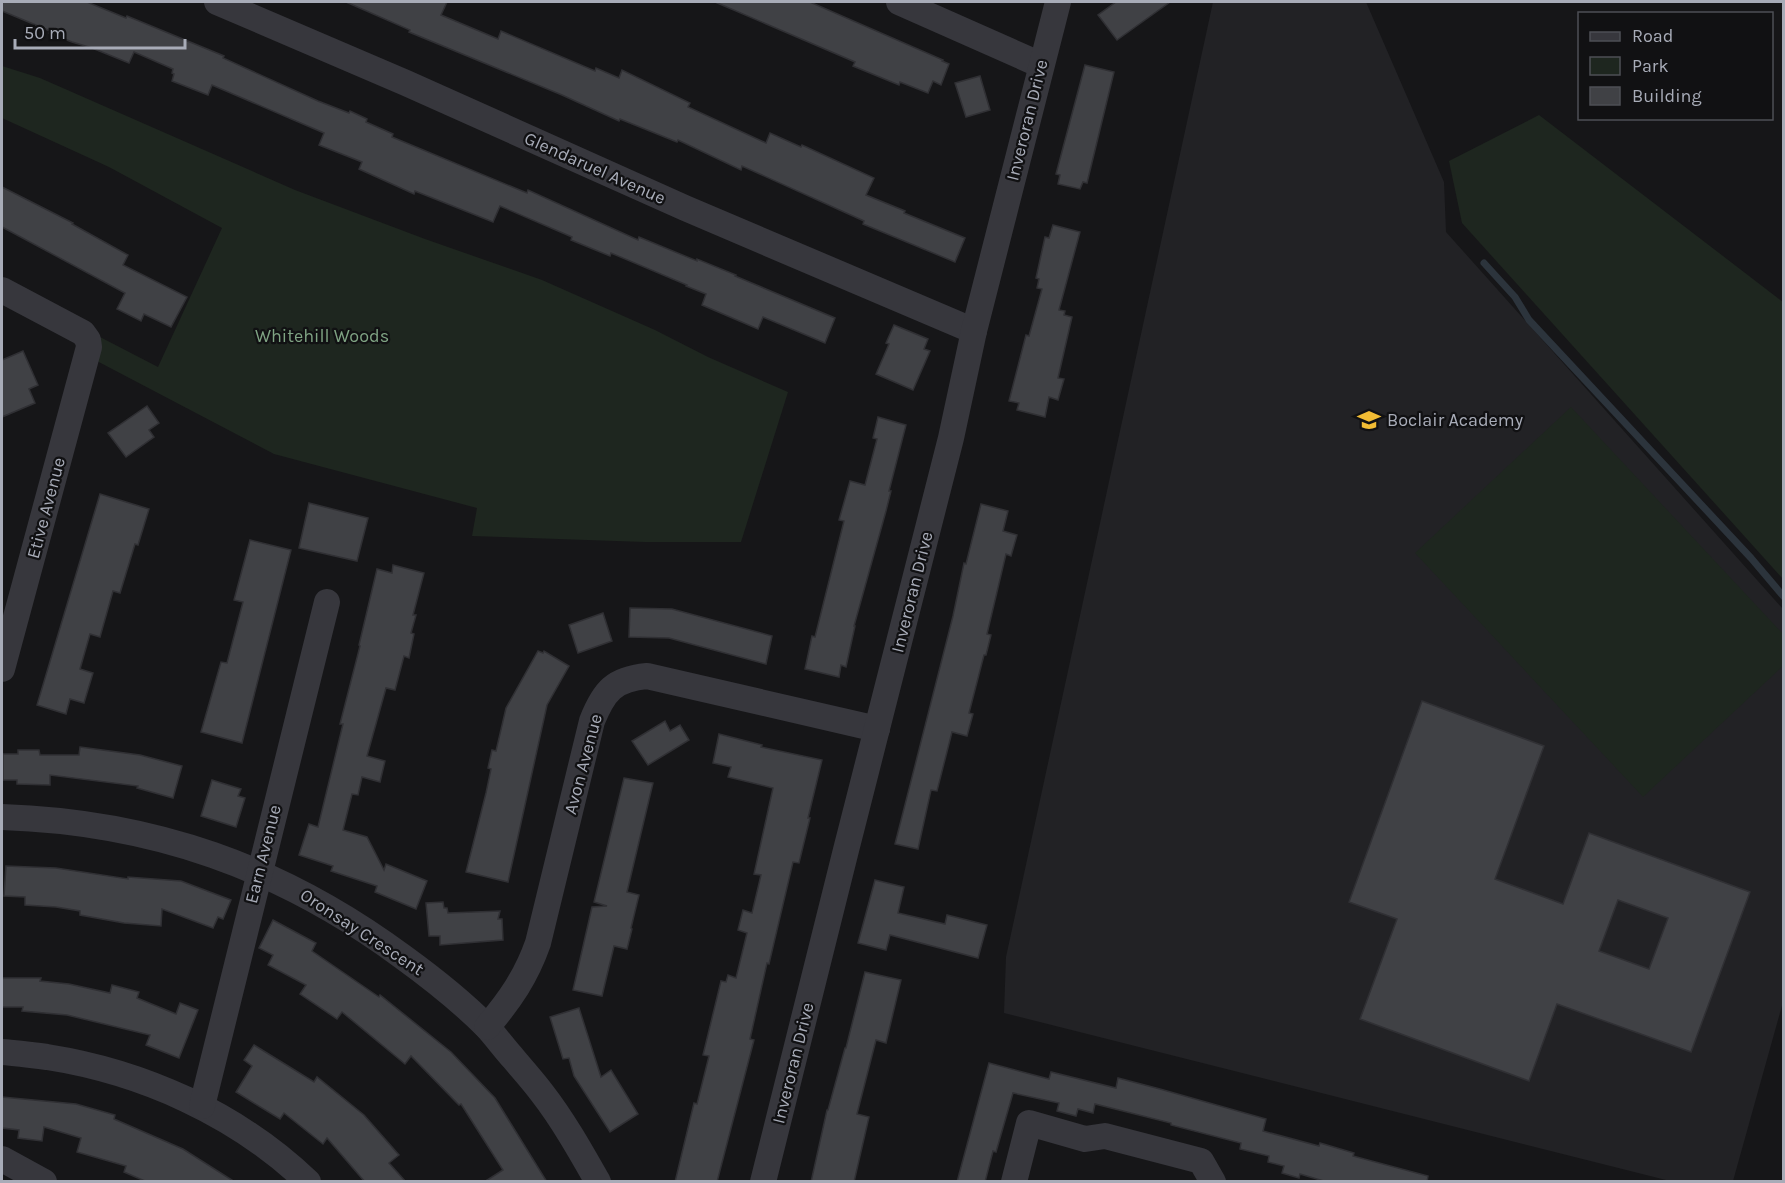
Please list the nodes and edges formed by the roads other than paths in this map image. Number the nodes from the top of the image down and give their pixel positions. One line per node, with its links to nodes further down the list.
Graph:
1 (217, 2): 6 (street, Glendaruel Avenue)
2 (900, 2): 4 (street)
3 (1058, 2): 4 (street, Inveroran Drive)
4 (1041, 65): 6 (street, Inveroran Drive)
5 (2, 290): 8 (street, Etive Avenue)
6 (974, 331): 9 (street, Inveroran Drive)
7 (327, 602): 11 (street, Earn Avenue)
8 (2, 669)
9 (877, 729): 12 (street, Avon Avenue); 19 (street, Inveroran Drive)
10 (2, 817): 11 (street, Oronsay Crescent)
11 (259, 872): 12 (street, Oronsay Crescent); 14 (street, Earn Avenue)
12 (487, 1027): 18 (street, Oronsay Crescent)
13 (2, 1052): 14 (street)
14 (202, 1106): 17 (street)
15 (2, 1159): 16 (street)
16 (44, 1182)
17 (308, 1182)
18 (598, 1182)
19 (763, 1182)
20 (1014, 1182): 21 (street)
21 (1213, 1182)

